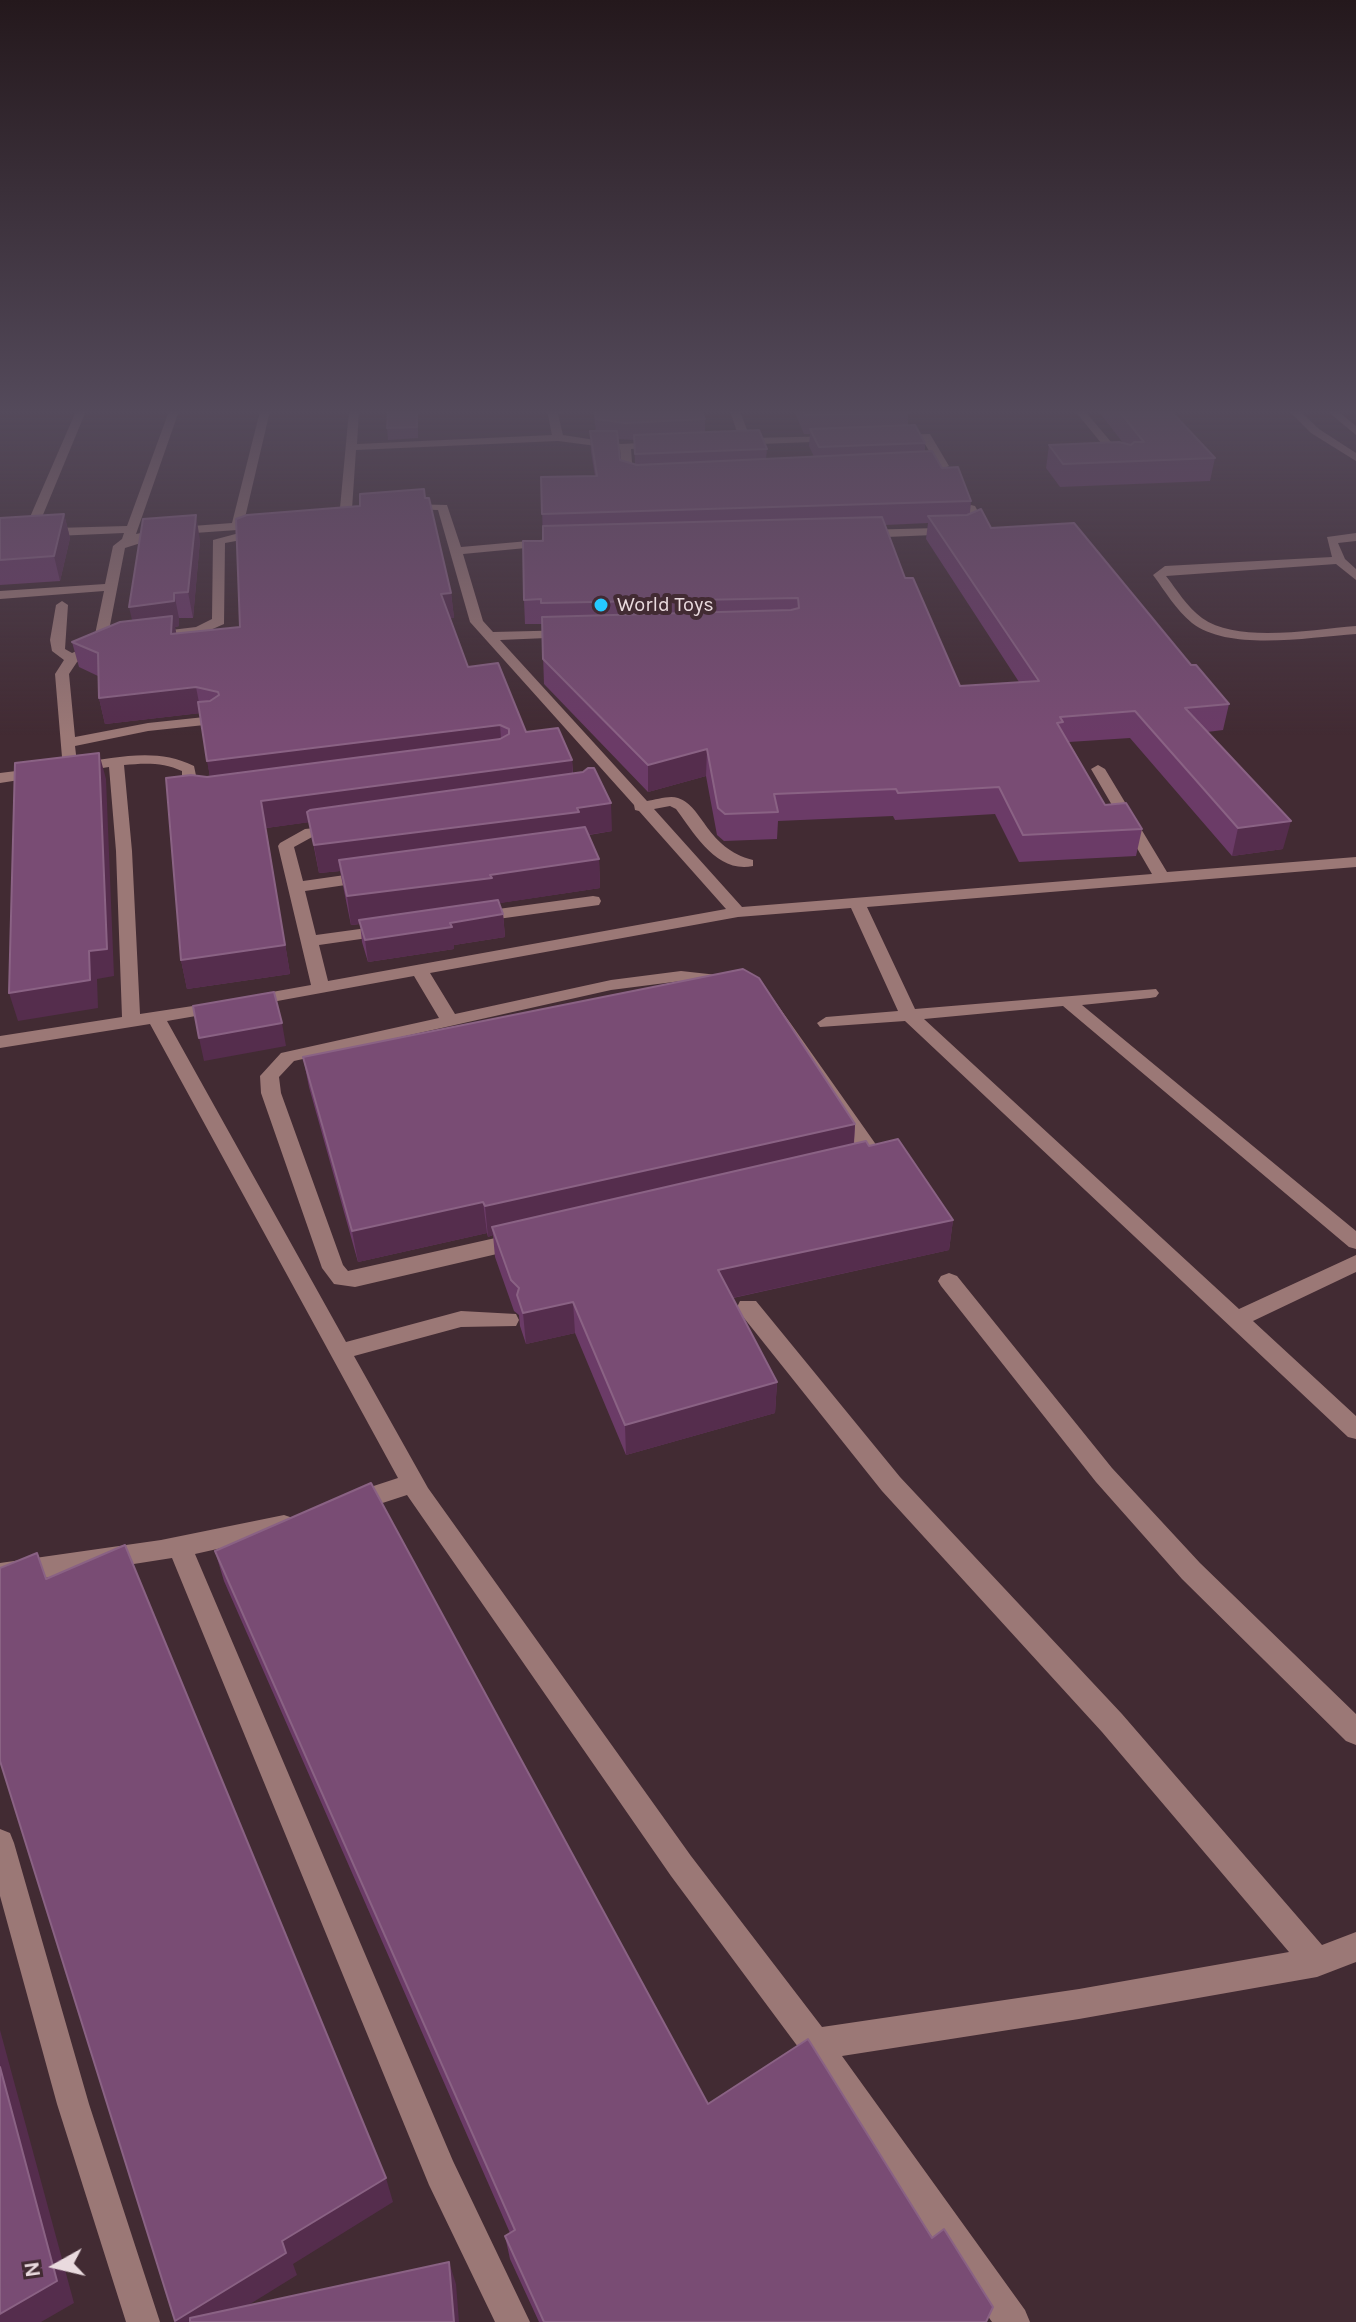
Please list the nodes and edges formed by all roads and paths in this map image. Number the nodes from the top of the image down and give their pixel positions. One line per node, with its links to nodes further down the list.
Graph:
1 (35, 519): 11 (street)
2 (134, 519): 11 (street)
3 (239, 519): 8 (street)
4 (323, 519): 7 (street)
5 (447, 519): 15 (street)
6 (977, 519): 12 (street)
7 (308, 521)
8 (237, 527): 11 (street); 24 (street)
9 (351, 528): 10 (street)
10 (322, 530)
11 (129, 534): 18 (street)
12 (856, 534)
13 (1356, 537): 16 (street)
14 (562, 541): 15 (street)
15 (456, 551): 23 (street)
16 (1339, 560): 17 (street); 21 (street)
17 (1356, 576)
18 (111, 587): 19 (street); 25 (street)
19 (0, 595)
20 (62, 605): 25 (street)
21 (1356, 630)
22 (589, 633): 23 (street)
23 (490, 636): 33 (street)
24 (141, 637)
25 (72, 659): 27 (street)
26 (214, 720): 27 (street)
27 (68, 743): 29 (street)
28 (116, 763): 29 (street); 32 (street); 51 (street)
29 (70, 769): 31 (street)
30 (1098, 769): 38 (street)
31 (0, 778)
32 (212, 796)
33 (640, 807): 36 (street); 42 (street)
34 (359, 825): 39 (street)
35 (1356, 862): 38 (street)
36 (747, 863)
37 (388, 874): 39 (street)
38 (1163, 879): 41 (street)
39 (295, 887): 45 (street)
40 (593, 901): 43 (street)
41 (857, 903): 42 (street); 50 (street)
42 (738, 912): 46 (street)
43 (451, 921)
44 (404, 928): 45 (street)
45 (309, 941): 47 (street)
46 (420, 972): 47 (street); 52 (street)
47 (321, 989): 51 (street)
48 (1150, 993): 49 (street)
49 (1067, 1001): 50 (street); 55 (street)
50 (909, 1015): 53 (street); 59 (street)
51 (143, 1020): 54 (street); 61 (street)
52 (451, 1022): 52 (street)
53 (826, 1023)
54 (0, 1042)
55 (1356, 1242)
56 (1356, 1263): 59 (street)
57 (949, 1281): 66 (street)
58 (748, 1307): 69 (street)
59 (1237, 1319): 62 (street)
60 (508, 1320): 61 (street)
61 (339, 1352): 63 (street)
62 (1356, 1430)
63 (413, 1483): 64 (street); 70 (street)
64 (179, 1546): 65 (street); 72 (street)
65 (0, 1574)
66 (1356, 1732)
67 (0, 1843): 71 (street)
68 (1356, 1947): 69 (street)
69 (1317, 1962): 70 (street)
70 (815, 2044): 73 (street)
71 (143, 2322)
72 (513, 2322)
73 (1013, 2322)

